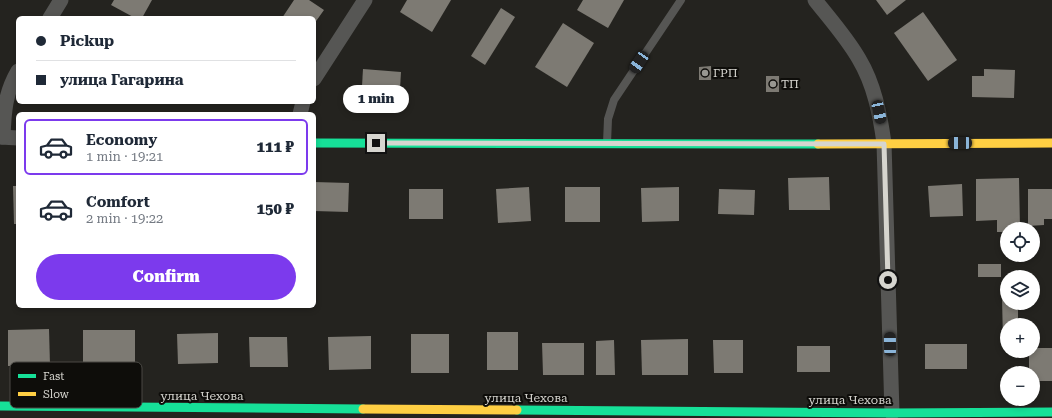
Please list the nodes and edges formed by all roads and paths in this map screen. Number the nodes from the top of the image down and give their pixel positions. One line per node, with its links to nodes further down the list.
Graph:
1 (61, 0): 5 (street)
2 (365, 0): 7 (street)
3 (681, 0): 12 (lane)
4 (815, 0): 13 (street)
5 (51, 16)
6 (16, 74): 8 (street)
7 (316, 75)
8 (1, 137): 9 (street)
9 (16, 138)
10 (316, 142): 12 (street)
11 (1052, 143): 13 (street)
12 (607, 144): 13 (street)
13 (884, 144): 18 (street)
14 (0, 406): 15 (street, улица Чехова)
15 (10, 406)
16 (142, 408): 19 (street, улица Чехова)
17 (1052, 412): 18 (street, улица Чехова)
18 (892, 413): 19 (street, улица Чехова)
19 (726, 415)

